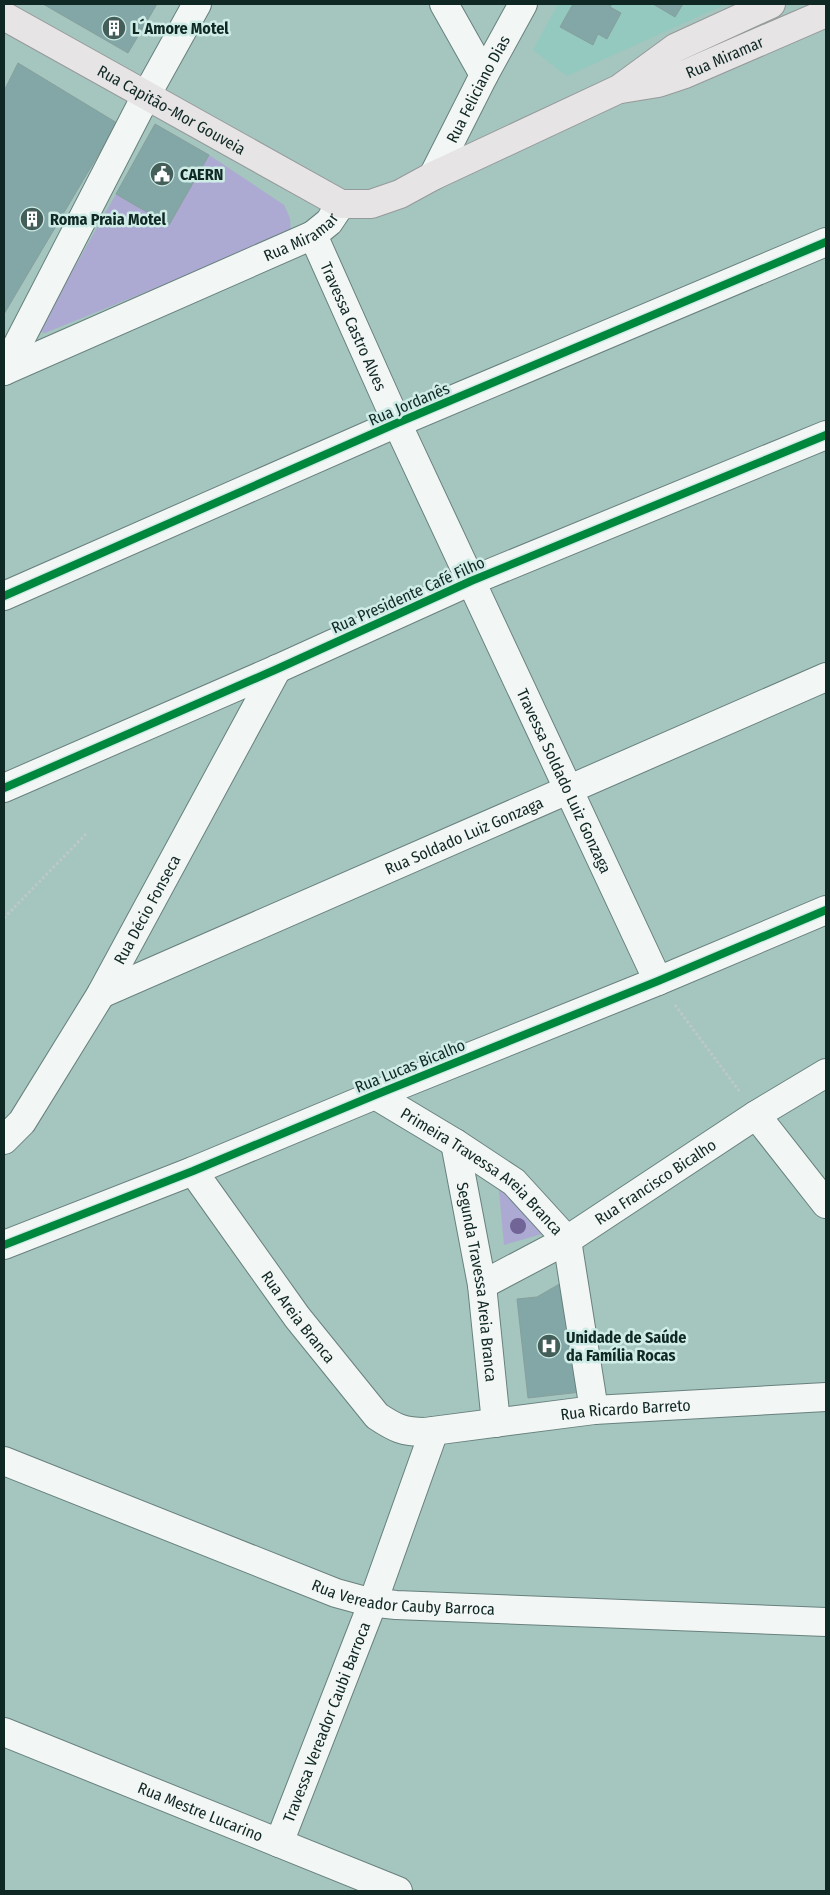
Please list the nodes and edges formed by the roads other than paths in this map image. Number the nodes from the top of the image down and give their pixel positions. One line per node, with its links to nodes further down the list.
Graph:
1 (197, 4): 9 (street)
2 (444, 4): 7 (street)
3 (523, 4): 7 (street, Rua Feliciano Dias)
4 (771, 4): 8 (main road, Rua Miramar)
5 (826, 13): 8 (main road, Rua Miramar)
6 (4, 16): 9 (main road, Rua Capitão-Mor Gouveia)
7 (484, 75): 10 (street, Rua Feliciano Dias)
8 (619, 89): 10 (main road, Rua Miramar)
9 (146, 94): 11 (main road, Rua Capitão-Mor Gouveia); 14 (street)
10 (432, 176): 11 (main road, Rua Miramar)
11 (341, 204): 12 (street, Rua Miramar)
12 (313, 236): 14 (street, Rua Miramar); 15 (street, Travessa Castro Alves)
13 (826, 242): 15 (street, Rua Jordanês)
14 (4, 371)
15 (397, 423): 17 (street, Travessa Castro Alves); 18 (street, Rua Jordanês)
16 (826, 435): 17 (street, Rua Presidente Café Filho)
17 (471, 581): 19 (street, Rua Presidente Café Filho); 22 (street, Travessa Soldado Luiz Gonzaga)
18 (4, 596)
19 (277, 670): 21 (street, Rua Presidente Café Filho); 25 (street, Rua Décio Fonseca)
20 (826, 677): 22 (street, Rua Soldado Luiz Gonzaga)
21 (4, 788)
22 (569, 791): 24 (street, Travessa Soldado Luiz Gonzaga); 25 (street, Rua Soldado Luiz Gonzaga)
23 (826, 910): 24 (street, Rua Lucas Bicalho)
24 (658, 981): 27 (street, Rua Lucas Bicalho)
25 (101, 994): 29 (street, Rua Décio Fonseca)
26 (826, 1073): 28 (street, Rua Francisco Bicalho)
27 (375, 1095): 30 (street, Primeira Travessa Areia Branca); 31 (street, Rua Lucas Bicalho)
28 (756, 1115): 32 (street); 33 (street, Rua Francisco Bicalho)
29 (4, 1140)
30 (455, 1143): 33 (street, Primeira Travessa Areia Branca); 35 (street, Segunda Travessa Areia Branca)
31 (193, 1171): 34 (street, Rua Lucas Bicalho); 39 (street, Rua Areia Branca)
32 (826, 1204)
33 (567, 1240): 35 (street, Rua Francisco Bicalho); 37 (street, Primeira Travessa Areia Branca)
34 (4, 1245)
35 (482, 1285): 38 (street, Segunda Travessa Areia Branca)
36 (826, 1397): 37 (street, Rua Ricardo Barreto)
37 (594, 1410): 38 (street, Rua Ricardo Barreto)
38 (496, 1423): 39 (street, Rua Ricardo Barreto)
39 (429, 1431): 41 (street, Travessa Vereador Caubi Barroca)
40 (4, 1462): 41 (street, Rua Vereador Cauby Barroca)
41 (373, 1602): 42 (street, Rua Vereador Cauby Barroca); 44 (street, Travessa Vereador Caubi Barroca)
42 (826, 1622)
43 (4, 1732): 44 (street, Rua Mestre Lucarino)
44 (279, 1843): 45 (street, Rua Mestre Lucarino)
45 (398, 1891)

